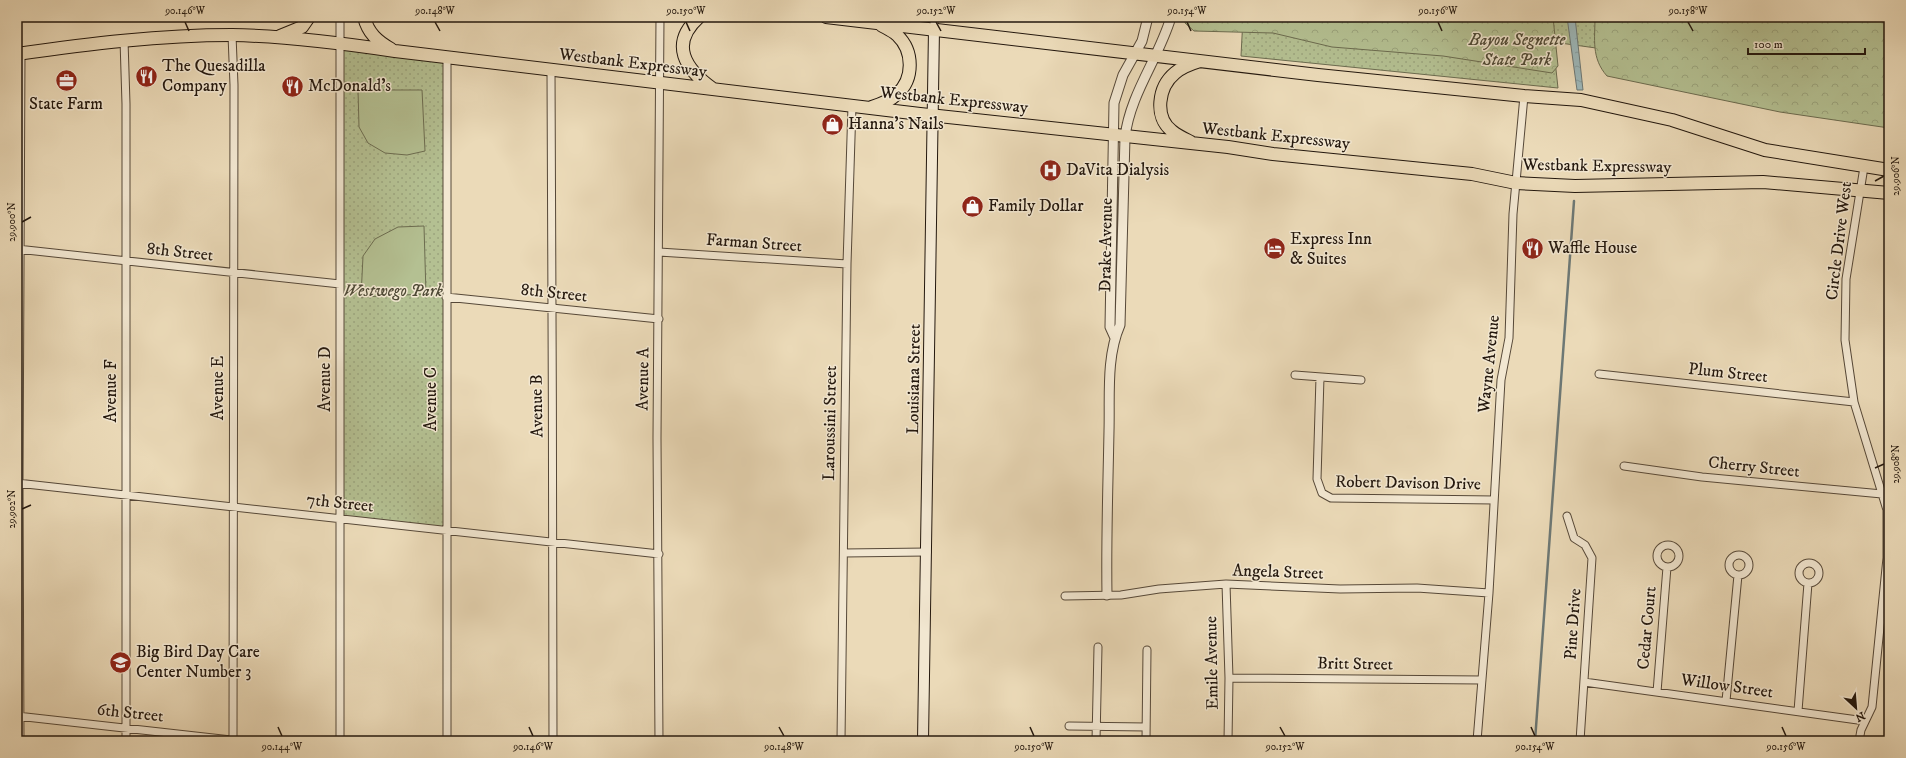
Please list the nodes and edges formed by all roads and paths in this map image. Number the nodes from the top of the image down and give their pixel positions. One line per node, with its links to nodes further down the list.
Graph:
1 (309, 17): 14 (highway)
2 (340, 17): 16 (street, Avenue D)
3 (364, 17): 17 (highway)
4 (660, 17): 24 (street, Avenue A)
5 (699, 17): 25 (highway)
6 (826, 17): 10 (highway)
7 (934, 17): 12 (street, Louisiana Street)
8 (1148, 17): 18 (street, Drake Avenue)
9 (1171, 17): 20 (street, Drake Avenue)
10 (857, 19): 11 (highway)
11 (878, 23): 12 (highway); 28 (highway)
12 (934, 30): 18 (highway); 29 (main road, Louisiana Street)
13 (232, 35): 14 (highway, Westbank Expressway); 15 (highway, Westbank Expressway); 42 (street, Avenue E)
14 (277, 37): 16 (highway, Westbank Expressway)
15 (124, 40): 19 (highway, Westbank Expressway); 40 (street, Avenue F)
16 (341, 43): 17 (highway, Westbank Expressway); 43 (street, Avenue D)
17 (395, 51): 21 (highway, Westbank Expressway)
18 (1135, 53): 20 (highway); 30 (street, Drake Avenue)
19 (19, 54): 38 (street)
20 (1157, 55): 22 (highway); 31 (street, Drake Avenue)
21 (447, 57): 23 (highway, Westbank Expressway); 44 (street, Avenue C)
22 (1203, 60): 26 (highway); 32 (highway)
23 (551, 70): 24 (highway, Westbank Expressway); 45 (street, Avenue B)
24 (660, 83): 25 (highway, Westbank Expressway); 39 (street, Avenue A)
25 (714, 90): 27 (highway, Westbank Expressway)
26 (1524, 96): 33 (highway); 35 (street, Wayne Avenue)
27 (852, 106): 28 (highway, Westbank Expressway); 41 (street, Laroussini Street)
28 (869, 108): 29 (highway, Westbank Expressway)
29 (934, 115): 30 (highway, Westbank Expressway); 63 (main road, Louisiana Street)
30 (1112, 135): 31 (highway, Westbank Expressway); 47 (street, Drake Avenue)
31 (1125, 137): 32 (highway, Westbank Expressway); 47 (street, Drake Avenue)
32 (1194, 144): 35 (highway, Westbank Expressway)
33 (1864, 168): 34 (highway); 36 (street, Circle Drive West)
34 (1889, 170)
35 (1516, 183): 36 (highway, Westbank Expressway); 57 (street, Wayne Avenue)
36 (1860, 189): 37 (highway, Westbank Expressway); 52 (street, Circle Drive West)
37 (1889, 193)
38 (18, 249): 40 (street, 8th Street); 54 (street)
39 (659, 252): 41 (street, Farman Street); 46 (street, Avenue A)
40 (126, 261): 42 (street, 8th Street); 56 (street, Avenue F)
41 (847, 264): 64 (street, Laroussini Street)
42 (234, 272): 43 (street, 8th Street); 58 (street, Avenue E)
43 (340, 284): 60 (street, Avenue D)
44 (446, 297): 45 (street, 8th Street); 61 (street, Avenue C)
45 (551, 308): 46 (street, 8th Street); 62 (street, Avenue B)
46 (659, 319): 65 (street, Avenue A)
47 (1115, 338): 71 (street, Drake Avenue)
48 (1599, 374): 52 (street, Plum Street)
49 (1295, 375): 50 (street)
50 (1320, 377): 51 (street); 57 (street, Robert Davison Drive)
51 (1361, 380)
52 (1854, 402): 55 (street, Circle Drive West)
53 (1624, 466): 55 (street, Cherry Street)
54 (18, 483): 56 (street, 7th Street); 81 (street)
55 (1882, 494): 82 (street, Circle Drive West)
56 (127, 495): 58 (street, 7th Street); 86 (street, Avenue F)
57 (1494, 500): 70 (street, Wayne Avenue)
58 (232, 506): 60 (street, 7th Street); 89 (street, Avenue E)
59 (1567, 516): 77 (street, Pine Drive)
60 (341, 518): 61 (street, 7th Street); 90 (street, Avenue D)
61 (446, 530): 62 (street, 7th Street); 91 (street, Avenue C)
62 (554, 542): 65 (street, 7th Street); 92 (street, Avenue B)
63 (927, 552): 64 (street); 95 (main road, Louisiana Street)
64 (844, 553): 94 (street, Laroussini Street)
65 (659, 554): 93 (street, Avenue A)
66 (1667, 567): 78 (street, Cedar Court)
67 (1738, 575): 79 (street)
68 (1808, 583): 80 (street)
69 (1226, 584): 70 (street, Angela Street); 71 (street, Angela Street); 75 (street, Emile Avenue)
70 (1489, 593): 76 (street, Wayne Avenue)
71 (1107, 595): 72 (street, Angela Street)
72 (1066, 596)
73 (1098, 648): 84 (street)
74 (1147, 650): 85 (street)
75 (1228, 678): 76 (street, Britt Street); 98 (street, Emile Avenue)
76 (1482, 680): 99 (street, Wayne Avenue)
77 (1584, 682): 78 (street, Willow Street); 100 (street, Pine Drive)
78 (1657, 692): 79 (street, Willow Street)
79 (1726, 701): 80 (street, Willow Street)
80 (1798, 711): 82 (street, Willow Street)
81 (19, 716): 86 (street, 6th Street); 87 (street)
82 (1865, 721): 101 (street, Circle Drive West)
83 (1069, 726): 84 (street)
84 (1096, 727): 85 (street); 96 (street)
85 (1146, 727): 97 (street)
86 (126, 728): 88 (street, Avenue F); 89 (street, 6th Street)
87 (20, 741)
88 (126, 741)
89 (235, 741)
90 (340, 741)
91 (447, 741)
92 (553, 741)
93 (660, 741)
94 (841, 741)
95 (923, 741)
96 (1096, 741)
97 (1146, 741)
98 (1228, 741)
99 (1477, 741)
100 (1580, 741)
101 (1859, 741)

